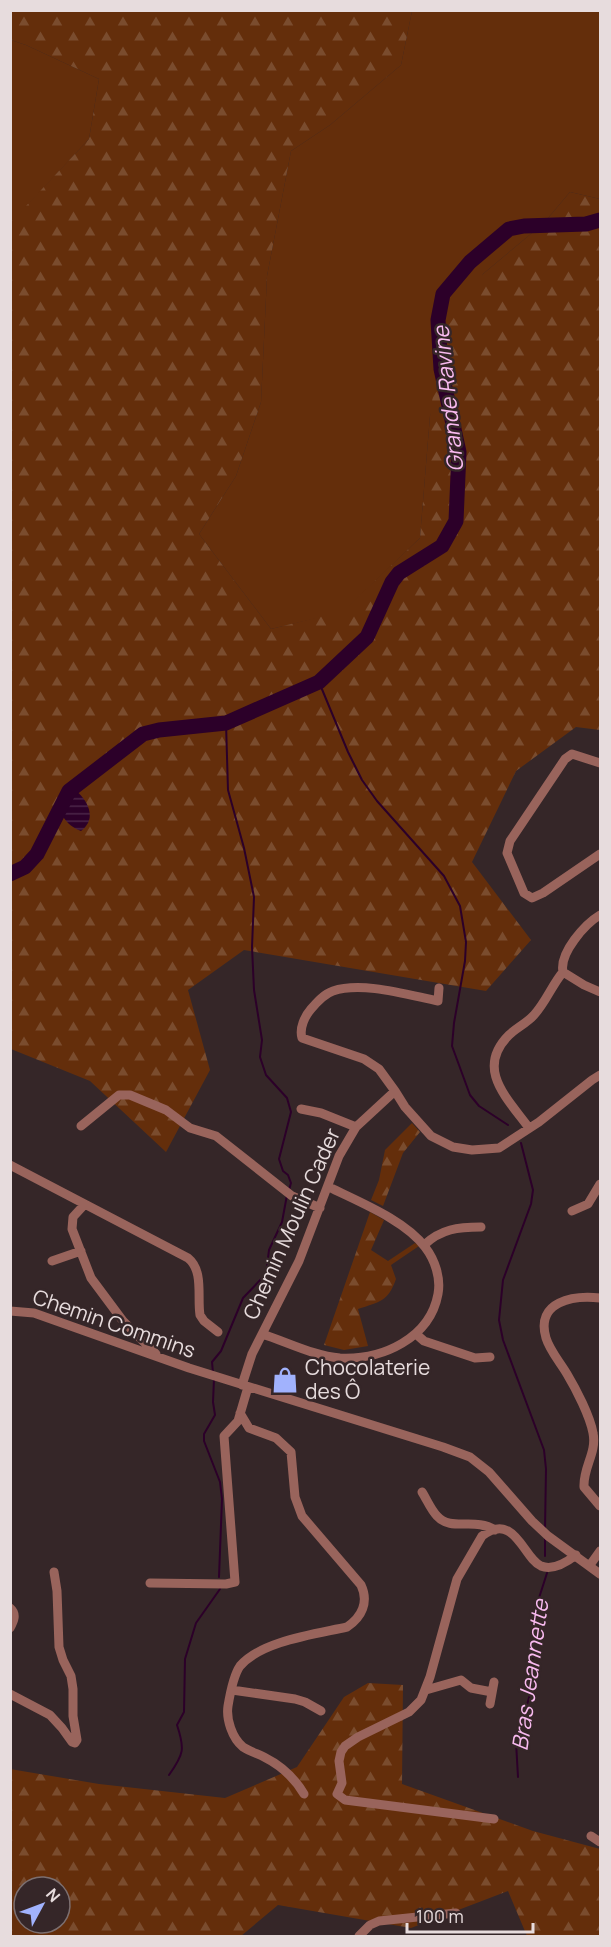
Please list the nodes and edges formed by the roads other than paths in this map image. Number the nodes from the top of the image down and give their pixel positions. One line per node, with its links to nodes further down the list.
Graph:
1 (600, 763): 2 (street)
2 (600, 854)
3 (600, 915): 4 (street)
4 (563, 972): 6 (street); 12 (street)
5 (439, 988): 8 (street)
6 (600, 992)
7 (600, 1075): 12 (street)
8 (395, 1091): 11 (street, Chemin Moulin Cader); 12 (street)
9 (301, 1109): 11 (street)
10 (81, 1126): 17 (street)
11 (356, 1127): 15 (street, Chemin Moulin Cader)
12 (529, 1128)
13 (10, 1166): 16 (street)
14 (600, 1184): 18 (street)
15 (328, 1187): 17 (street, Chemin Moulin Cader); 20 (street)
16 (84, 1205): 21 (street); 25 (street)
17 (320, 1208): 26 (street, Chemin Moulin Cader)
18 (572, 1211)
19 (481, 1227): 20 (street)
20 (424, 1245): 27 (street)
21 (81, 1251): 22 (street); 28 (street)
22 (52, 1261)
23 (600, 1299): 33 (street)
24 (10, 1311): 28 (street, Chemin Commins)
25 (218, 1332)
26 (262, 1334): 27 (street); 30 (street, Chemin Moulin Cader)
27 (416, 1334): 29 (street)
28 (159, 1357): 30 (street, Chemin Commins)
29 (490, 1357)
30 (245, 1386): 31 (street, Chemin Moulin Cader); 36 (street, Chemin Commins)
31 (240, 1413): 40 (street, Chemin Moulin Cader); 44 (street)
32 (422, 1491): 34 (street)
33 (600, 1506)
34 (495, 1530): 36 (street); 45 (street)
35 (600, 1551): 37 (street)
36 (576, 1555): 37 (street, Chemin Commins)
37 (590, 1565): 39 (street, Chemin Commins)
38 (54, 1572): 47 (street)
39 (600, 1574)
40 (150, 1583)
41 (10, 1608): 42 (street)
42 (10, 1628)
43 (494, 1682): 46 (street)
44 (232, 1690): 49 (street); 50 (street)
45 (426, 1690): 46 (street); 51 (street)
46 (492, 1692): 48 (street)
47 (10, 1694)
48 (490, 1704)
49 (321, 1711)
50 (304, 1794)
51 (494, 1819)
52 (591, 1836): 53 (street)
53 (600, 1842)
54 (456, 1912): 55 (street)
55 (359, 1936)

